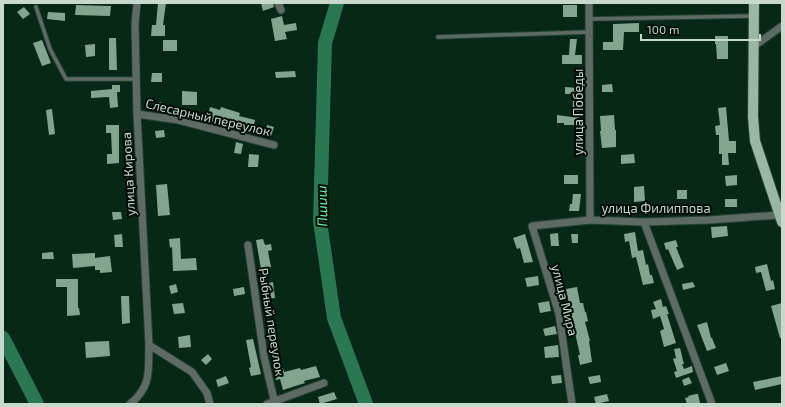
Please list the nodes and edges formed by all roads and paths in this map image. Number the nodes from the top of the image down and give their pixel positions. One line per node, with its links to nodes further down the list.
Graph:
1 (137, 3): 11 (street, улица Кирова)
2 (589, 3): 6 (street, улица Победы)
3 (754, 3): 5 (main road)
4 (36, 8): 11 (lane)
5 (754, 16): 6 (lane); 10 (main road)
6 (589, 19): 8 (street, улица Победы)
7 (782, 26): 10 (street)
8 (589, 32): 9 (lane); 15 (street, улица Победы)
9 (438, 37)
10 (753, 47): 14 (main road)
11 (136, 79): 12 (street, улица Кирова)
12 (137, 114): 13 (street, Слесарный переулок); 19 (street, улица Кирова)
13 (274, 145)
14 (781, 219): 16 (street, улица Филиппова)
15 (590, 220): 16 (street, улица Филиппова); 17 (street, улица Филиппова)
16 (644, 222): 26 (street)
17 (532, 226): 25 (street, улица Мира)
18 (248, 245): 21 (street, Рыбный переулок)
19 (149, 345): 22 (street, улица Кирова); 23 (street)
20 (324, 383): 21 (street)
21 (275, 403): 24 (street)
22 (130, 404)
23 (210, 404)
24 (267, 404)
25 (572, 404)
26 (712, 404)

